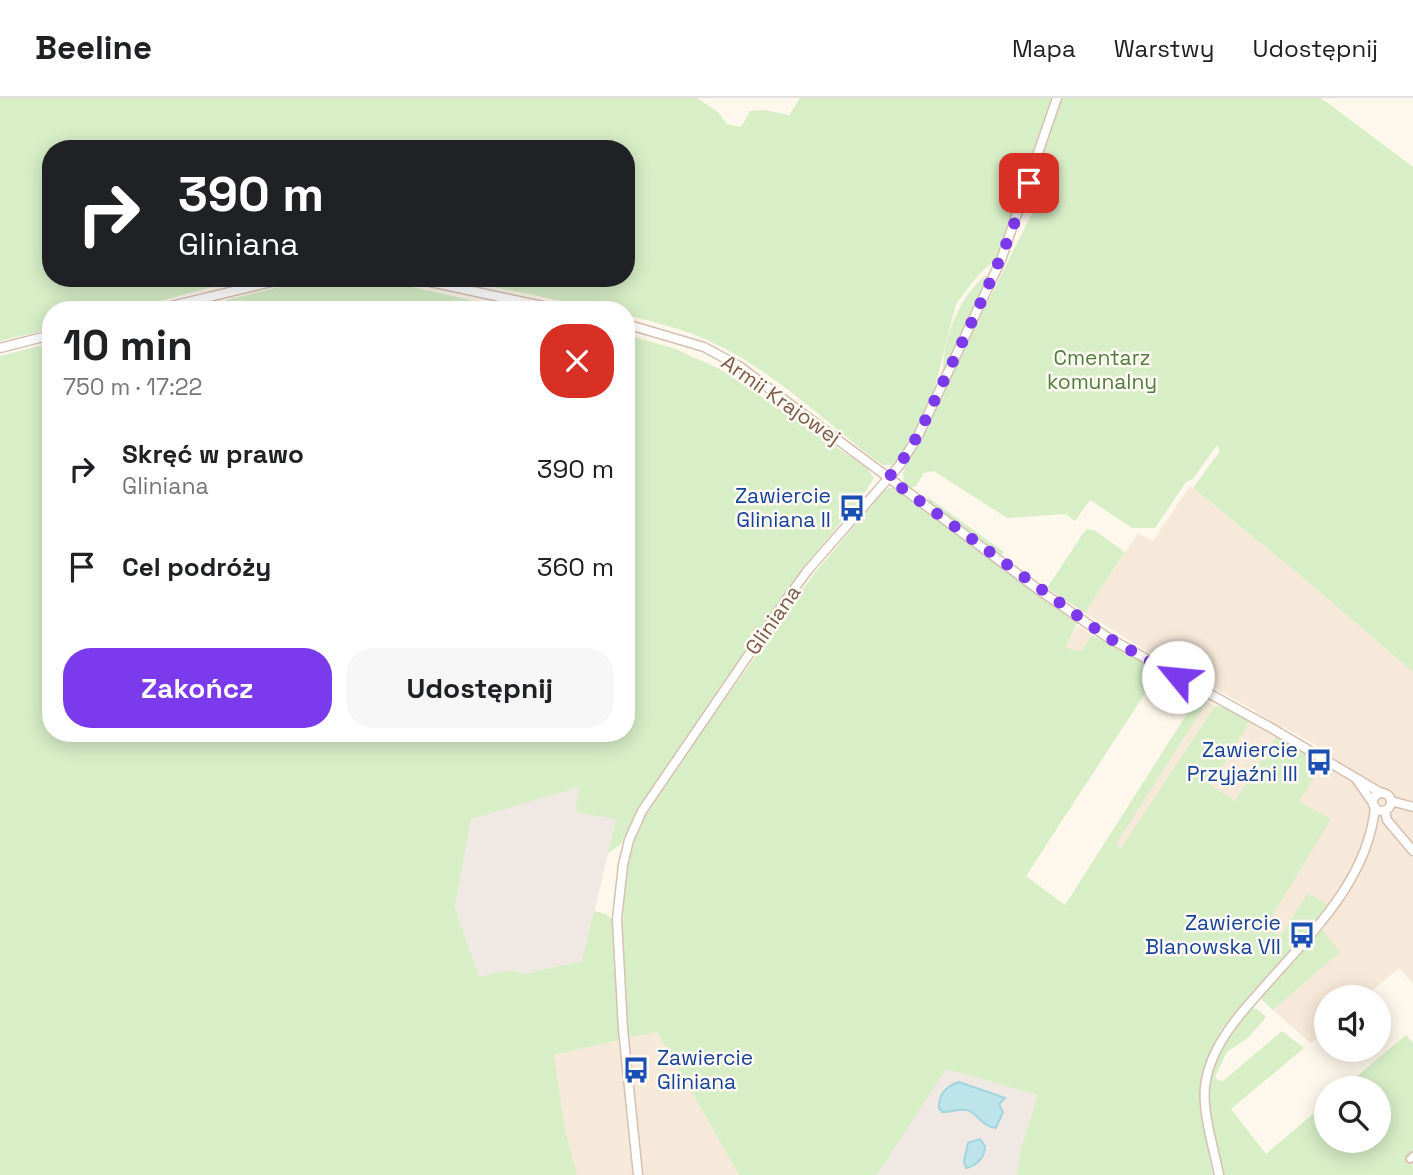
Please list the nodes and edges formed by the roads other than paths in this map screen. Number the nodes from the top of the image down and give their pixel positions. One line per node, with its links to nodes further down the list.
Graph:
1 (1057, 98): 9 (street, Gliniana)
2 (251, 287): 4 (street)
3 (454, 287): 5 (street)
4 (192, 301)
5 (519, 301)
6 (635, 327): 9 (street, Armii Krajowej)
7 (42, 337): 8 (street)
8 (0, 348)
9 (888, 478): 10 (street, Armii Krajowej); 18 (street, Gliniana)
10 (1357, 779): 11 (street, Armii Krajowej); 13 (street)
11 (1381, 793): 12 (street, Armii Krajowej); 13 (street)
12 (1391, 802): 14 (street); 15 (street)
13 (1374, 805): 15 (street); 16 (street)
14 (1413, 807)
15 (1385, 814): 16 (street); 17 (street)
16 (1372, 828): 19 (street)
17 (1413, 851)
18 (638, 1175)
19 (1219, 1175)

